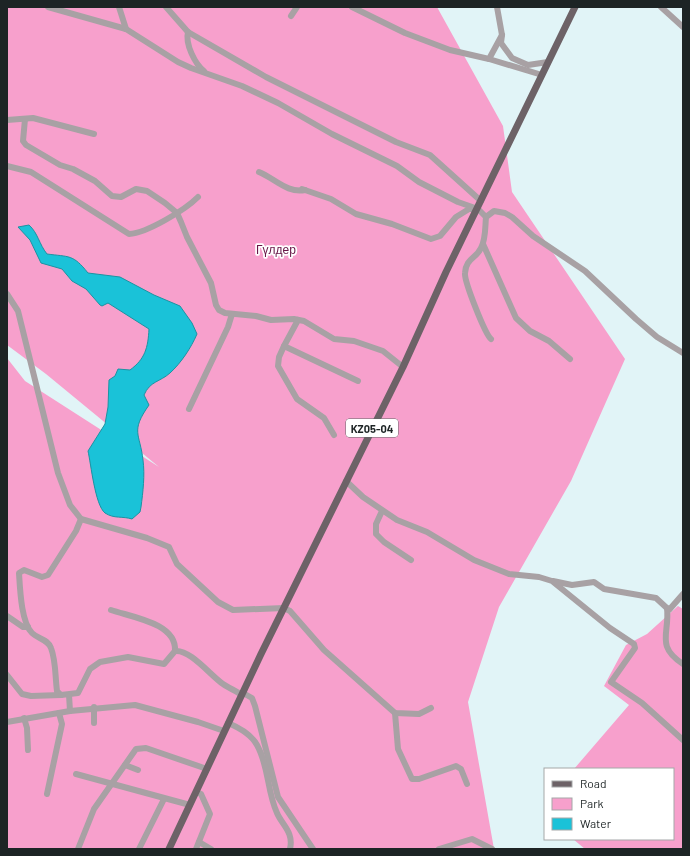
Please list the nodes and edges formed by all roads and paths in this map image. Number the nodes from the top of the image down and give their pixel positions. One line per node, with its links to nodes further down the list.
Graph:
1 (48, 7): 8 (street)
2 (118, 7): 12 (street)
3 (166, 7): 13 (street)
4 (297, 7): 10 (street)
5 (352, 7): 15 (street)
6 (497, 7): 14 (street)
7 (575, 7): 16 (main road, KZ05-04)
8 (55, 8): 12 (street)
9 (664, 8): 11 (street)
10 (291, 16)
11 (683, 27)
12 (126, 29): 17 (street)
13 (188, 32): 17 (street); 25 (street)
14 (502, 35): 15 (street); 16 (street)
15 (489, 59): 18 (street)
16 (548, 62): 18 (main road, KZ05-04)
17 (205, 72): 26 (street)
18 (542, 75): 25 (main road, KZ05-04)
19 (25, 119): 20 (street); 21 (street); 27 (street)
20 (7, 120)
21 (94, 134)
22 (7, 166): 27 (street)
23 (259, 172): 26 (street)
24 (198, 197): 27 (street)
25 (481, 202): 26 (main road, KZ05-04)
26 (478, 209): 28 (street); 37 (main road, KZ05-04)
27 (177, 213): 31 (street)
28 (486, 217): 29 (street); 35 (street)
29 (483, 244): 33 (street); 36 (street)
30 (7, 294): 43 (street)
31 (232, 314): 32 (street); 39 (street)
32 (298, 320): 34 (street); 37 (street)
33 (491, 339)
34 (284, 346): 38 (street); 40 (street)
35 (683, 353)
36 (570, 359)
37 (403, 367): 41 (main road, KZ05-04)
38 (358, 381)
39 (189, 409)
40 (334, 435)
41 (346, 481): 42 (street); 47 (main road, KZ05-04)
42 (382, 511): 44 (street); 45 (street)
43 (81, 519): 47 (street); 51 (street)
44 (411, 560)
45 (552, 581): 48 (street); 68 (street)
46 (683, 594): 48 (street)
47 (284, 608): 55 (main road, KZ05-04); 62 (street)
48 (667, 608): 53 (street)
49 (111, 610): 52 (street)
50 (7, 616): 51 (street)
51 (28, 627): 56 (street)
52 (175, 651): 55 (street); 57 (street)
53 (683, 664)
54 (7, 675): 56 (street)
55 (242, 694): 66 (main road, KZ05-04); 87 (street)
56 (61, 695): 57 (street)
57 (68, 695): 60 (street)
58 (94, 707): 60 (street); 65 (street); 67 (street)
59 (431, 708): 62 (street)
60 (70, 711): 61 (street)
61 (59, 712): 63 (street); 77 (street)
62 (395, 713): 75 (street)
63 (24, 718): 64 (street); 69 (street)
64 (7, 722)
65 (94, 723)
66 (228, 723): 67 (main road, KZ05-04); 86 (street)
67 (224, 731): 71 (main road, KZ05-04)
68 (683, 740)
69 (28, 750)
70 (125, 765): 71 (street); 72 (street); 74 (street)
71 (207, 769): 76 (main road, KZ05-04)
72 (138, 770)
73 (76, 774): 74 (street)
74 (112, 784): 78 (street); 81 (street)
75 (467, 784)
76 (196, 792): 79 (main road, KZ05-04); 80 (street)
77 (47, 794)
78 (164, 799): 79 (street); 82 (street)
79 (190, 805): 83 (main road, KZ05-04)
80 (198, 842): 84 (street); 85 (street)
81 (78, 849)
82 (139, 849)
83 (169, 849)
84 (196, 849)
85 (211, 849)
86 (290, 849)
87 (313, 849)
88 (439, 849): 89 (street)
89 (492, 849)

